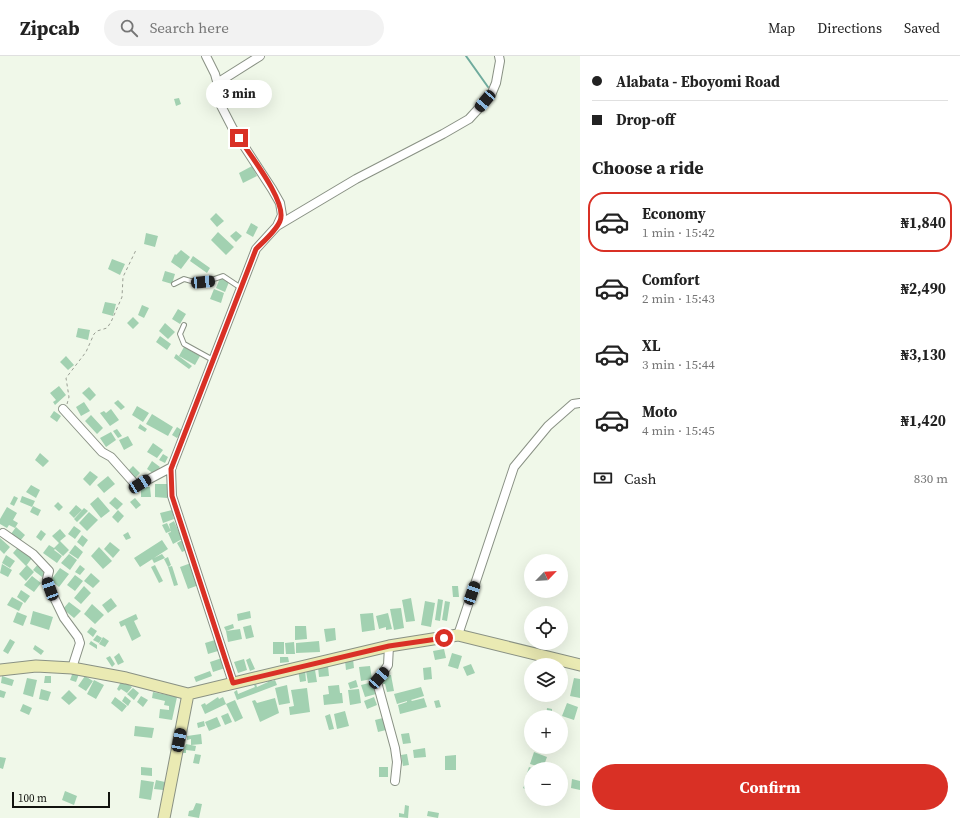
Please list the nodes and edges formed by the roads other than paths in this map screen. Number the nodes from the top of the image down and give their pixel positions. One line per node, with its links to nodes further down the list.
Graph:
1 (206, 56): 4 (street)
2 (260, 56): 4 (street)
3 (502, 58): 5 (street)
4 (218, 85): 5 (street)
5 (277, 226): 7 (street)
6 (174, 284): 7 (lane)
7 (241, 288): 9 (street)
8 (184, 325): 9 (lane)
9 (213, 360): 12 (street)
10 (580, 403): 14 (street)
11 (63, 409): 12 (street)
12 (172, 467): 19 (street)
13 (3, 533): 17 (street)
14 (458, 635): 15 (main road); 16 (main road)
15 (389, 646): 19 (main road); 21 (street)
16 (580, 665)
17 (72, 668): 18 (main road); 20 (main road)
18 (0, 670)
19 (233, 683): 20 (main road)
20 (188, 694): 22 (main road)
21 (395, 781)
22 (164, 818)

